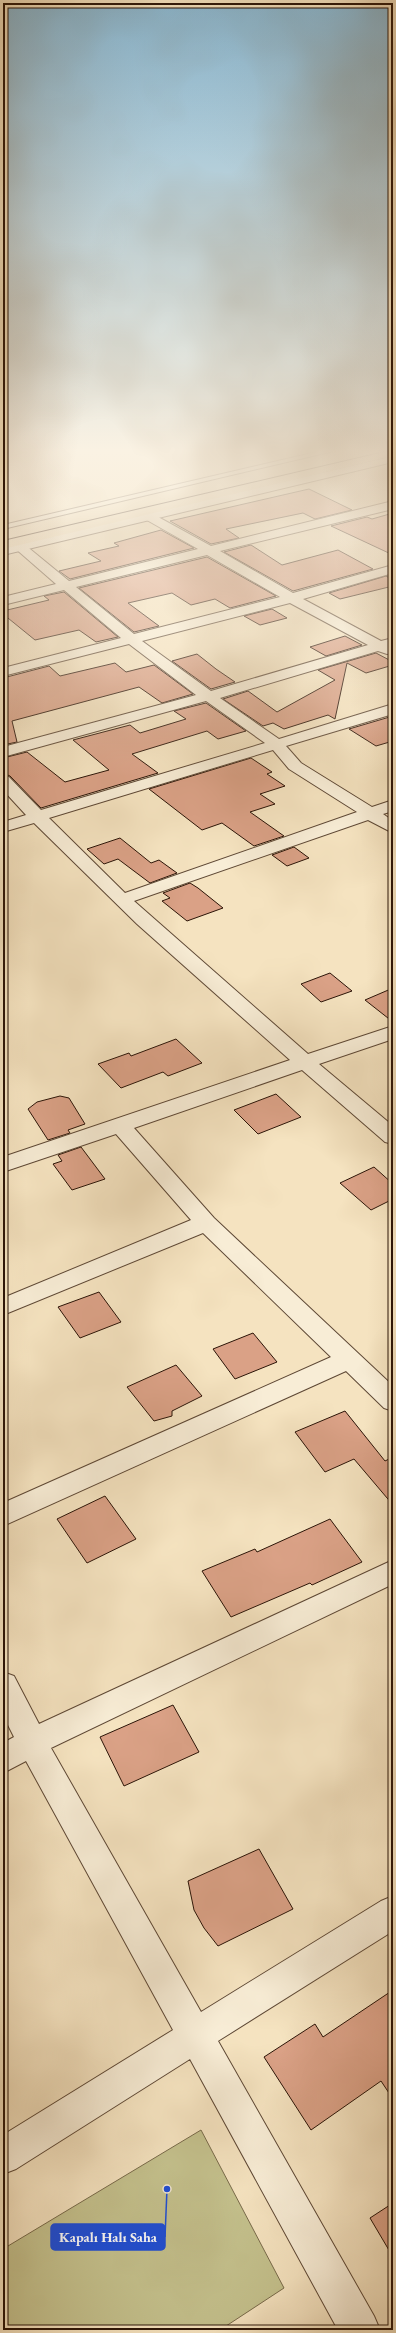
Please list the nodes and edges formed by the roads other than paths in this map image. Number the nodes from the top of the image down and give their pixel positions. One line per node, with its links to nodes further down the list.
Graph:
1 (26, 559): 5 (street)
2 (174, 559): 5 (street)
3 (225, 559): 6 (street)
4 (393, 569): 6 (street)
5 (64, 586): 7 (street); 8 (street)
6 (292, 598): 8 (street); 9 (street)
7 (3, 600)
8 (132, 639): 10 (street); 11 (street)
9 (389, 647): 11 (street)
10 (3, 672)
11 (206, 695): 13 (street); 14 (street)
12 (393, 709): 13 (street)
13 (275, 743): 17 (street); 18 (street)
14 (3, 752)
15 (3, 780): 18 (street)
16 (393, 805): 17 (street)
17 (370, 814): 20 (street); 21 (street)
18 (38, 818): 19 (street); 21 (street)
19 (3, 827)
20 (393, 828)
21 (123, 899): 23 (street)
22 (393, 1032): 23 (street)
23 (304, 1061): 24 (street); 25 (street)
24 (120, 1125): 26 (street); 27 (street)
25 (393, 1137)
26 (3, 1165)
27 (206, 1223): 28 (street); 29 (street)
28 (3, 1307)
29 (349, 1359): 30 (street); 31 (street)
30 (393, 1401)
31 (3, 1515)
32 (393, 1571): 34 (street)
33 (3, 1684): 34 (street)
34 (32, 1742): 35 (street); 37 (street)
35 (3, 1759)
36 (393, 1912): 37 (street)
37 (195, 2036): 38 (street); 39 (street)
38 (3, 2156)
39 (360, 2330)

